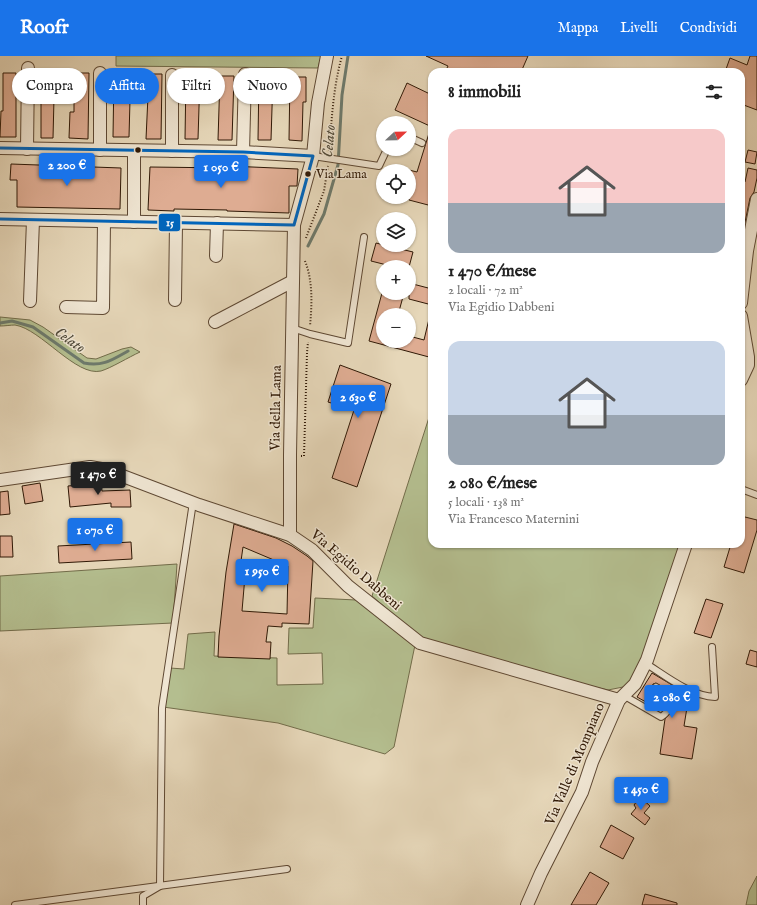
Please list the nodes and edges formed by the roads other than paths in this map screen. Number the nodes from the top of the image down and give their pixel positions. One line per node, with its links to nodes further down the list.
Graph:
1 (327, 56): 14 (street, Via della Lama)
2 (28, 104): 9 (street)
3 (100, 104): 10 (street)
4 (172, 104): 12 (street)
5 (244, 104): 13 (street)
6 (416, 140): 7 (lane)
7 (422, 142)
8 (0, 148): 9 (street)
9 (27, 149): 10 (street)
10 (100, 150): 11 (street)
11 (134, 151): 12 (street); 20 (street)
12 (172, 151): 13 (street)
13 (243, 152): 14 (street)
14 (313, 156): 15 (lane); 23 (street, Via della Lama)
15 (384, 156)
16 (757, 199): 26 (street)
17 (0, 219): 18 (street)
18 (33, 220): 19 (street); 29 (street)
19 (104, 221): 20 (street); 30 (street)
20 (134, 222): 21 (street)
21 (176, 223): 22 (street); 28 (street)
22 (217, 223): 23 (street); 25 (street)
23 (294, 225): 27 (street, Via della Lama)
24 (364, 237): 32 (lane)
25 (216, 256)
26 (745, 268)
27 (293, 281): 31 (street); 32 (street, Via della Lama)
28 (175, 300)
29 (30, 301)
30 (66, 307)
31 (215, 322)
32 (292, 328): 39 (street, Via della Lama)
33 (745, 339): 34 (street)
34 (745, 371)
35 (0, 480): 38 (street, Via Egidio Dabbeni)
36 (745, 491): 37 (lane)
37 (757, 495)
38 (193, 502): 39 (street, Via Egidio Dabbeni); 46 (lane)
39 (290, 535): 44 (street, Via Egidio Dabbeni)
40 (685, 548): 42 (street, Via Valle di Mompiano)
41 (712, 647): 42 (lane)
42 (645, 663): 44 (street, Via Valle di Mompiano)
43 (656, 687): 44 (lane)
44 (621, 698): 49 (street, Via Valle di Mompiano)
45 (287, 870): 46 (lane)
46 (160, 886): 47 (lane); 48 (lane)
47 (15, 905)
48 (143, 905)
49 (527, 905)

